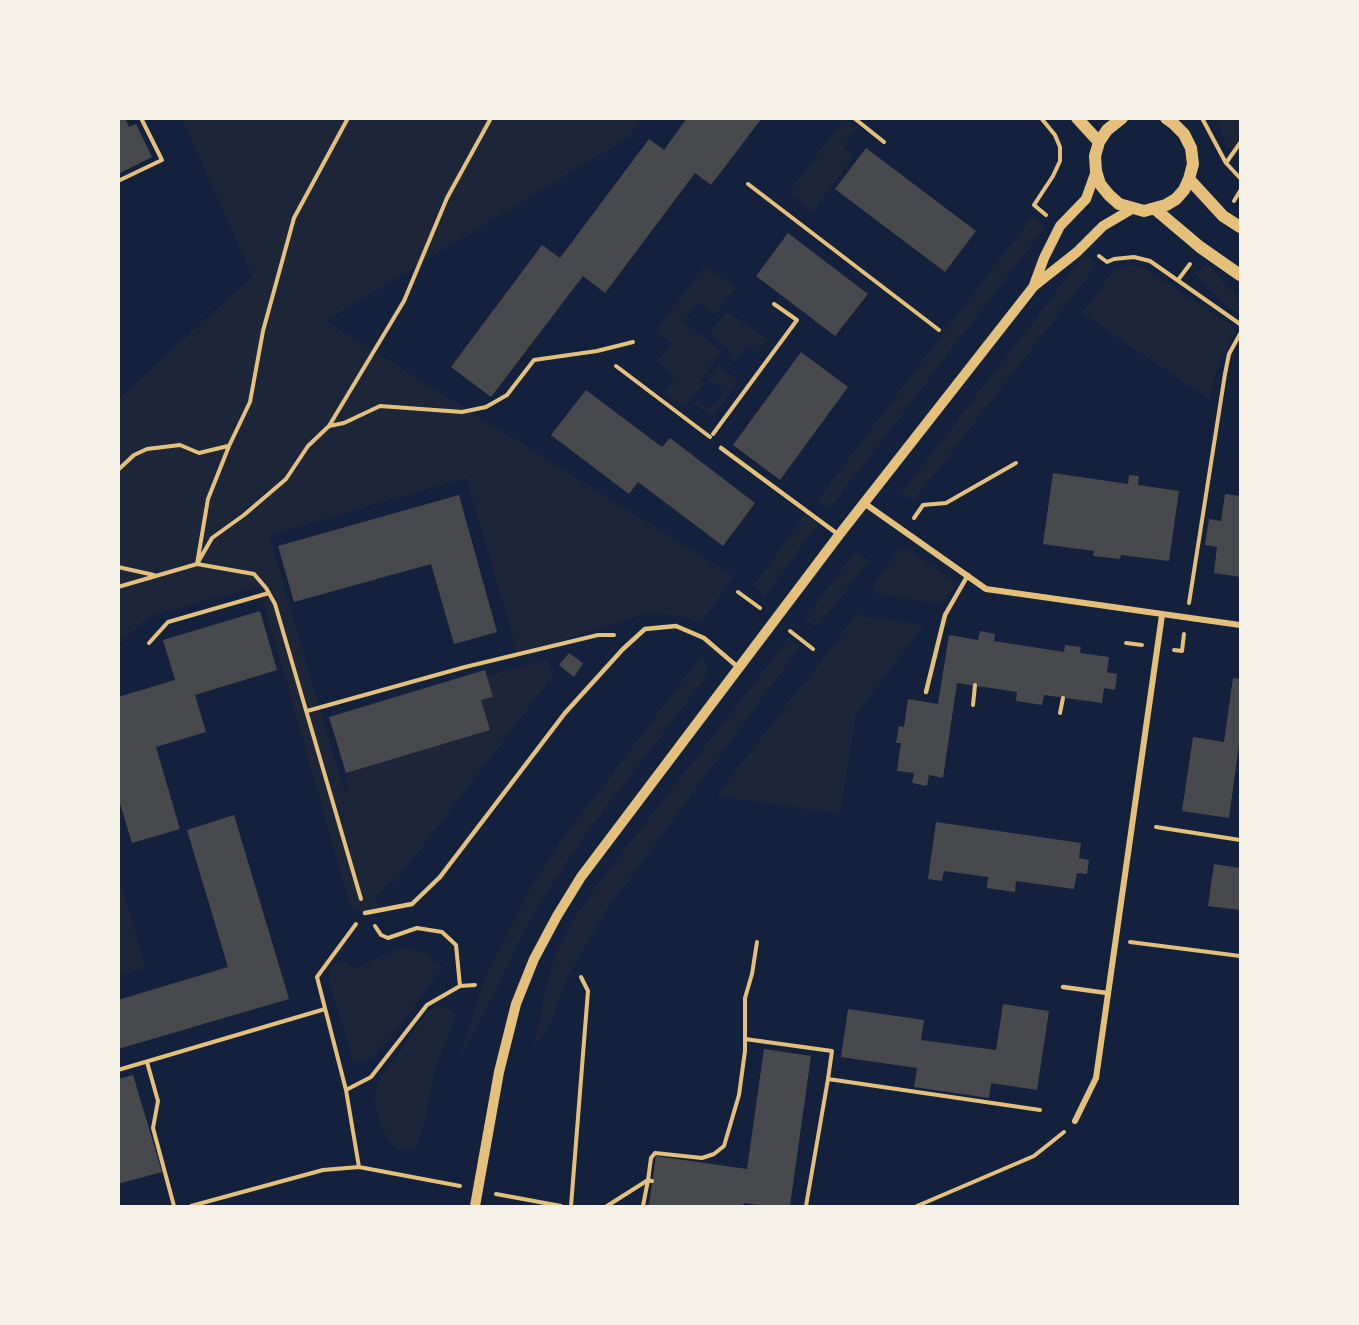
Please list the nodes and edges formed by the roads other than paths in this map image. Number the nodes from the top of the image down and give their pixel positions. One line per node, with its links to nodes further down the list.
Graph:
1 (1077, 118): 4 (main road)
2 (1122, 118): 4 (main road)
3 (1166, 118): 6 (main road)
4 (1100, 142): 5 (main road)
5 (1096, 171): 7 (main road); 11 (street)
6 (1189, 179): 8 (main road); 9 (main road)
7 (1132, 209): 8 (main road); 11 (street)
8 (1155, 209): 10 (main road)
9 (1240, 227)
10 (1240, 275)
11 (1034, 286): 13 (street)
12 (722, 448): 14 (lane)
13 (864, 503): 14 (street); 15 (street)
14 (839, 535): 18 (street)
15 (968, 575): 16 (street); 19 (lane)
16 (1162, 615): 17 (street); 22 (street)
17 (1240, 625)
18 (739, 668): 20 (lane); 24 (street)
19 (926, 692)
20 (365, 913)
21 (1063, 987): 22 (lane)
22 (1107, 993): 23 (street)
23 (1075, 1121)
24 (475, 1206)

